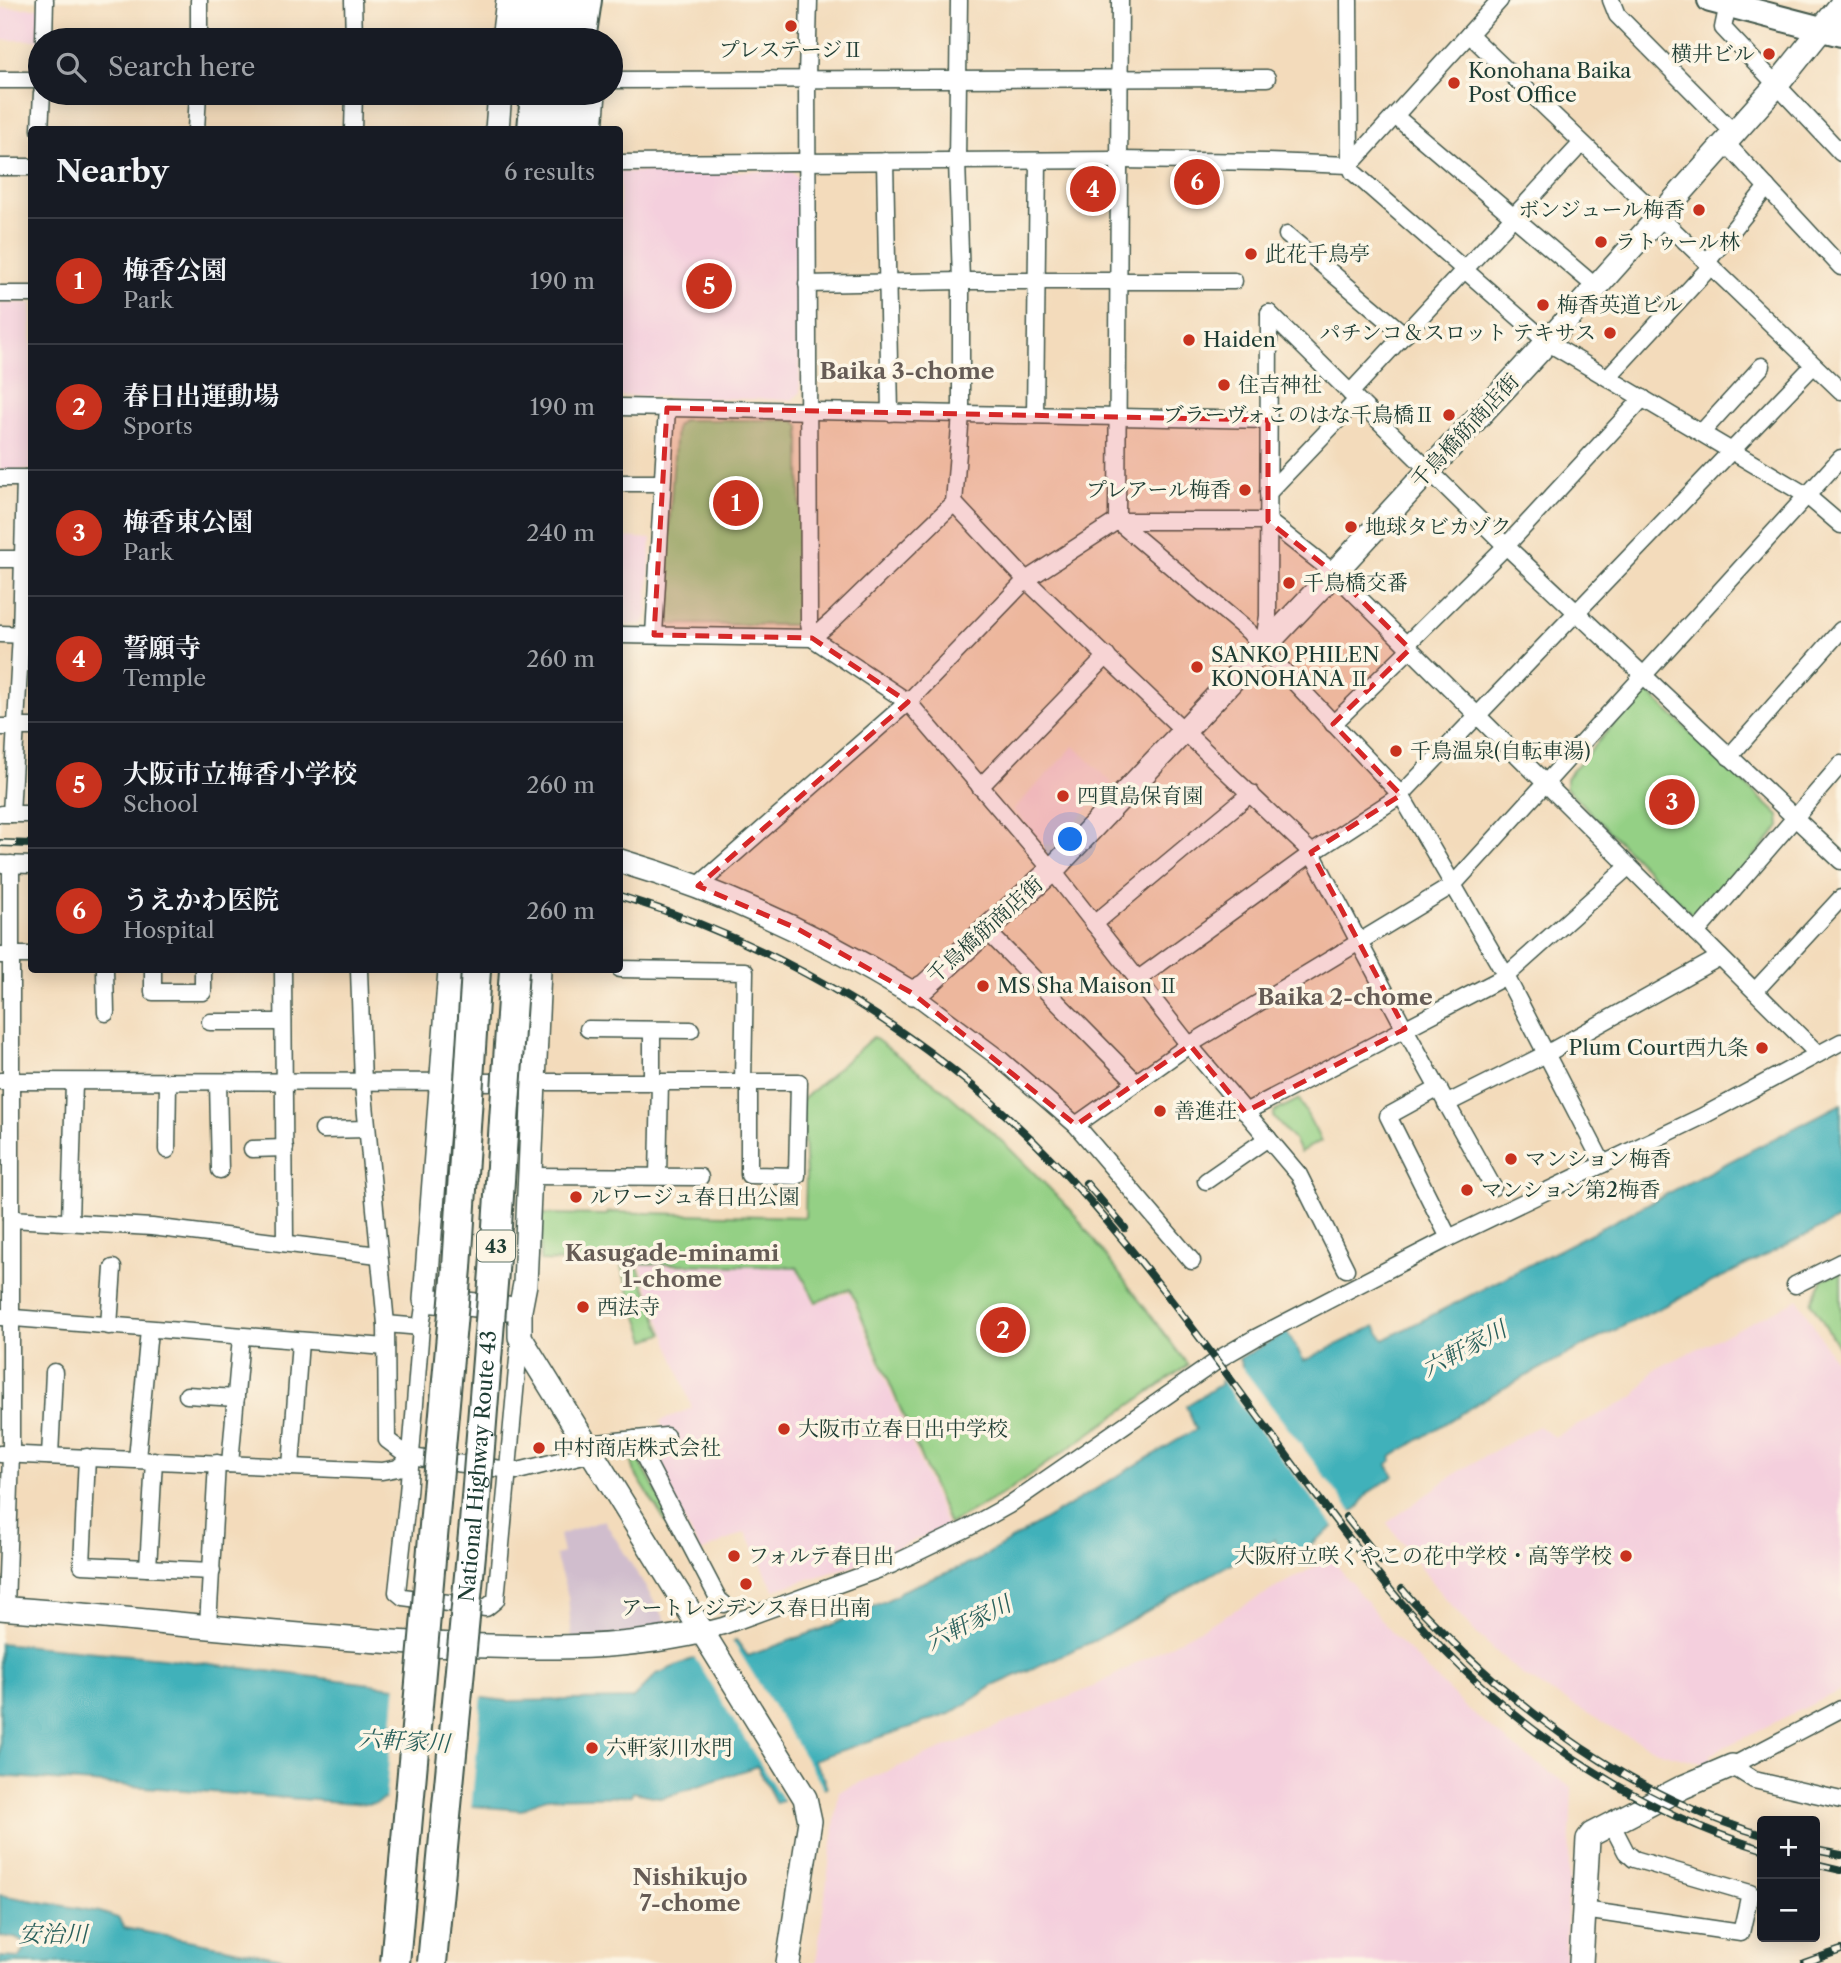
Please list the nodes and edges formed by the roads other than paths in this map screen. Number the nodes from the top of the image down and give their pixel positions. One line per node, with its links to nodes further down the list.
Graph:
1 (46, 0): 18 (street)
2 (199, 0): 19 (street)
3 (354, 0): 20 (street)
4 (508, 0): 21 (street)
5 (522, 0): 22 (highway)
6 (543, 0): 23 (highway)
7 (565, 0): 24 (highway)
8 (587, 0): 25 (highway)
9 (595, 0): 26 (street)
10 (809, 0): 30 (street)
11 (959, 0): 32 (street)
12 (1120, 0): 29 (street)
13 (1349, 0): 65 (street)
14 (1500, 0): 28 (street)
15 (1611, 0): 56 (street)
16 (1719, 2): 27 (main road); 36 (street)
17 (1841, 2): 27 (street, 千鳥橋筋商店街)
18 (45, 28)
19 (199, 28)
20 (354, 28)
21 (504, 28)
22 (521, 28)
23 (541, 28)
24 (563, 28)
25 (583, 28)
26 (595, 28)
27 (1832, 31): 36 (street, 千鳥橋筋商店街)
28 (1469, 34): 46 (street); 57 (street)
29 (1119, 77): 31 (street); 32 (street); 59 (street)
30 (807, 78): 32 (street); 35 (street); 63 (street)
31 (1267, 78)
32 (958, 79): 61 (street)
33 (0, 80): 34 (street)
34 (28, 80)
35 (623, 80)
36 (1776, 86): 56 (street, 千鳥橋筋商店街); 58 (street)
37 (41, 105): 47 (street)
38 (198, 105): 48 (street)
39 (354, 105): 49 (street)
40 (499, 105): 50 (street)
41 (516, 105): 51 (highway)
42 (534, 105): 52 (highway)
43 (556, 105): 53 (highway)
44 (577, 105): 54 (highway)
45 (593, 105): 55 (street)
46 (1395, 116): 65 (street); 70 (street)
47 (40, 126)
48 (197, 126)
49 (353, 126)
50 (498, 126)
51 (514, 126)
52 (532, 126)
53 (554, 126)
54 (575, 126)
55 (591, 126)
56 (1730, 137): 68 (street); 69 (street, 千鳥橋筋商店街)
57 (1582, 143): 69 (street); 70 (street)
58 (1841, 153)
59 (1119, 160): 62 (street); 65 (street); 78 (street)
60 (885, 161): 61 (street); 63 (street); 79 (street)
61 (957, 161): 62 (street); 75 (street)
62 (1038, 161): 77 (street)
63 (808, 162): 64 (street); 80 (street)
64 (623, 163)
65 (1350, 165): 74 (street)
66 (0, 167): 67 (street)
67 (28, 167)
68 (1767, 187): 72 (street); 73 (street)
69 (1658, 216): 72 (street); 81 (street, 千鳥橋筋商店街)
70 (1513, 218): 74 (street); 81 (street)
71 (1287, 235): 84 (street)
72 (1709, 264): 87 (street); 88 (street)
73 (1841, 267)
74 (1465, 269): 84 (street); 85 (street)
75 (961, 281): 77 (street); 79 (street); 96 (street)
76 (1234, 281): 78 (street)
77 (1038, 282): 78 (street); 97 (street)
78 (1118, 282): 98 (street)
79 (889, 283): 80 (street); 95 (street)
80 (807, 284): 94 (street)
81 (1596, 287): 85 (street, 千鳥橋筋商店街)
82 (0, 295): 83 (street)
83 (28, 295)
84 (1405, 335): 90 (street)
85 (1547, 342): 88 (street); 103 (street, 千鳥橋筋商店街)
86 (1762, 366): 100 (street)
87 (1813, 366): 89 (street); 101 (street)
88 (1608, 377): 91 (street)
89 (1841, 391)
90 (1354, 396): 99 (street); 103 (street); 108 (street)
91 (1643, 398): 100 (street); 115 (street)
92 (623, 407): 93 (street)
93 (667, 408): 94 (street); 107 (street)
94 (809, 411): 95 (street); 126 (street)
95 (890, 413): 96 (street)
96 (961, 414): 97 (street); 110 (street)
97 (1035, 415): 98 (street)
98 (1117, 417): 99 (street); 112 (street)
99 (1268, 419): 108 (street)
100 (1702, 432): 101 (street)
101 (1732, 452): 109 (street); 120 (street)
102 (1841, 458): 109 (street)
103 (1428, 471): 115 (street); 118 (street, 千鳥橋筋商店街)
104 (0, 478): 105 (street)
105 (28, 478)
106 (623, 482): 107 (street)
107 (663, 483): 125 (street)
108 (1268, 493): 113 (street)
109 (1806, 495): 114 (street); 130 (street)
110 (954, 503): 119 (street); 126 (street)
111 (28, 518): 117 (street)
112 (1117, 521): 113 (street); 119 (street); 128 (street)
113 (1268, 521): 118 (street); 128 (street)
114 (1841, 525)
115 (1506, 546): 120 (street); 127 (street)
116 (0, 559): 117 (street)
117 (27, 559): 123 (street)
118 (1334, 573): 127 (street); 128 (street, 千鳥橋筋商店街)
119 (1026, 580): 129 (street); 131 (street)
120 (1577, 613): 130 (street); 132 (street)
121 (1841, 630): 136 (street)
122 (0, 635): 123 (street)
123 (26, 635): 134 (street)
124 (623, 635): 125 (street)
125 (654, 635): 126 (street)
126 (812, 638): 131 (street)
127 (1408, 647): 132 (street); 133 (street)
128 (1263, 649): 133 (street); 135 (street, 千鳥橋筋商店街)
129 (1107, 656): 135 (street); 139 (street)
130 (1643, 674): 136 (street); 138 (street)
131 (908, 702): 139 (street); 153 (street)
132 (1477, 714): 138 (street); 141 (street)
133 (1334, 724): 141 (street)
134 (16, 727): 142 (street)
135 (1184, 729): 140 (street); 151 (street, 千鳥橋筋商店街)
136 (1729, 757): 144 (street)
137 (1841, 764): 144 (street)
138 (1545, 783): 150 (street); 152 (street)
139 (980, 787): 151 (street)
140 (1251, 793): 145 (street); 156 (street)
141 (1401, 795): 145 (street); 152 (street)
142 (5, 814): 143 (street)
143 (28, 814)
144 (1794, 818): 146 (street); 158 (street)
145 (1311, 853): 159 (street); 174 (street)
146 (1841, 861)
147 (623, 862): 153 (street)
148 (6, 864): 149 (street); 155 (street)
149 (28, 865)
150 (1628, 867): 158 (street); 173 (street)
151 (1052, 870): 156 (street); 157 (street, 千鳥橋筋商店街)
152 (1452, 885): 159 (street); 173 (street)
153 (698, 886): 176 (street)
154 (1841, 898): 175 (street)
155 (6, 901): 160 (street)
156 (1094, 924): 174 (street)
157 (986, 930): 176 (street, 千鳥橋筋商店街); 189 (street)
158 (1696, 933): 162 (street)
159 (1360, 941): 181 (street); 185 (street)
160 (6, 955): 161 (street); 188 (street)
161 (28, 955)
162 (1720, 957): 175 (street); 186 (street)
163 (623, 969): 195 (street)
164 (105, 973): 177 (street)
165 (153, 973): 166 (street)
166 (203, 973)
167 (284, 973): 179 (street)
168 (359, 973): 197 (street)
169 (450, 973): 198 (street)
170 (476, 973): 266 (highway, National Highway Route 43 / 43, bridge)
171 (514, 973): 267 (highway, National Highway Route 43 / 43, bridge)
172 (540, 973): 193 (street)
173 (1506, 976): 181 (street); 186 (street)
174 (1137, 980): 185 (street)
175 (1755, 991): 187 (street)
176 (912, 993): 202 (street)
177 (106, 1013)
178 (210, 1022): 179 (street)
179 (283, 1022): 196 (street)
180 (588, 1029): 182 (street)
181 (1405, 1029): 199 (street); 201 (street)
182 (653, 1030): 183 (street); 194 (street)
183 (691, 1030)
184 (1841, 1042): 187 (street)
185 (1189, 1045): 189 (street); 201 (street)
186 (1546, 1054): 200 (street); 209 (street)
187 (1818, 1055): 209 (street)
188 (6, 1081): 190 (street); 216 (street)
189 (1135, 1081): 202 (street)
190 (74, 1082): 191 (street); 217 (street)
191 (167, 1082): 192 (street); 208 (street)
192 (218, 1082): 196 (street); 210 (street)
193 (533, 1082): 194 (street); 198 (street); 212 (street)
194 (656, 1082): 195 (street); 211 (street)
195 (746, 1082): 195 (street)
196 (284, 1083): 197 (street); 206 (street)
197 (363, 1083): 198 (street); 203 (street)
198 (440, 1083): 226 (street)
199 (1439, 1088): 200 (street); 218 (street)
200 (1447, 1104): 215 (street)
201 (1245, 1112): 205 (street)
202 (1076, 1125): 221 (street)
203 (366, 1129): 204 (street); 220 (street)
204 (323, 1130)
205 (1268, 1138): 214 (street); 224 (street)
206 (285, 1148): 207 (street); 219 (street)
207 (251, 1149)
208 (167, 1150)
209 (1603, 1164): 218 (street)
210 (220, 1170)
211 (658, 1175): 212 (street); 213 (street)
212 (528, 1176): 227 (street)
213 (700, 1177)
214 (1206, 1181)
215 (1493, 1187)
216 (11, 1219): 217 (street); 228 (street)
217 (70, 1222): 219 (street)
218 (1449, 1238): 260 (street)
219 (285, 1242): 220 (street)
220 (378, 1255): 229 (street)
221 (1192, 1261)
222 (1841, 1262): 225 (street)
223 (113, 1268): 230 (street)
224 (1346, 1269)
225 (1795, 1285)
226 (425, 1300): 227 (street); 231 (street)
227 (520, 1310): 233 (street)
228 (5, 1317): 230 (street); 245 (street)
229 (386, 1324): 231 (street); 236 (street)
230 (109, 1326): 232 (street)
231 (421, 1327): 241 (street)
232 (149, 1330): 234 (street); 249 (street)
233 (520, 1336): 244 (street); 253 (street)
234 (241, 1337): 235 (street); 239 (street)
235 (300, 1341): 236 (street); 252 (street)
236 (386, 1347): 240 (street)
237 (54, 1372): 246 (street)
238 (187, 1395): 239 (street)
239 (236, 1398): 251 (street)
240 (387, 1400): 241 (street); 248 (street)
241 (415, 1402): 248 (street)
242 (666, 1436): 243 (street)
243 (635, 1439): 244 (street); 257 (street)
244 (590, 1449): 253 (street); 260 (street)
245 (6, 1454): 246 (street); 254 (street)
246 (50, 1456): 247 (street)
247 (87, 1457): 249 (street); 255 (street)
248 (410, 1457): 252 (street); 253 (street); 253 (street)
249 (137, 1460): 250 (street)
250 (154, 1460): 251 (street); 255 (street)
251 (224, 1464): 252 (street); 256 (street)
252 (290, 1467)
253 (508, 1471)
254 (4, 1562): 258 (street)
255 (148, 1568): 256 (street)
256 (212, 1571): 259 (street)
257 (724, 1604)
258 (3, 1608): 259 (street)
259 (208, 1626): 260 (street)
260 (708, 1639): 268 (street)
261 (1841, 1709): 262 (street)
262 (1732, 1766): 263 (street); 264 (street)
263 (1837, 1797)
264 (1611, 1823): 265 (street); 265 (street)
265 (1584, 1910): 269 (street)
266 (395, 1963)
267 (432, 1963)
268 (788, 1963)
269 (1581, 1963)

